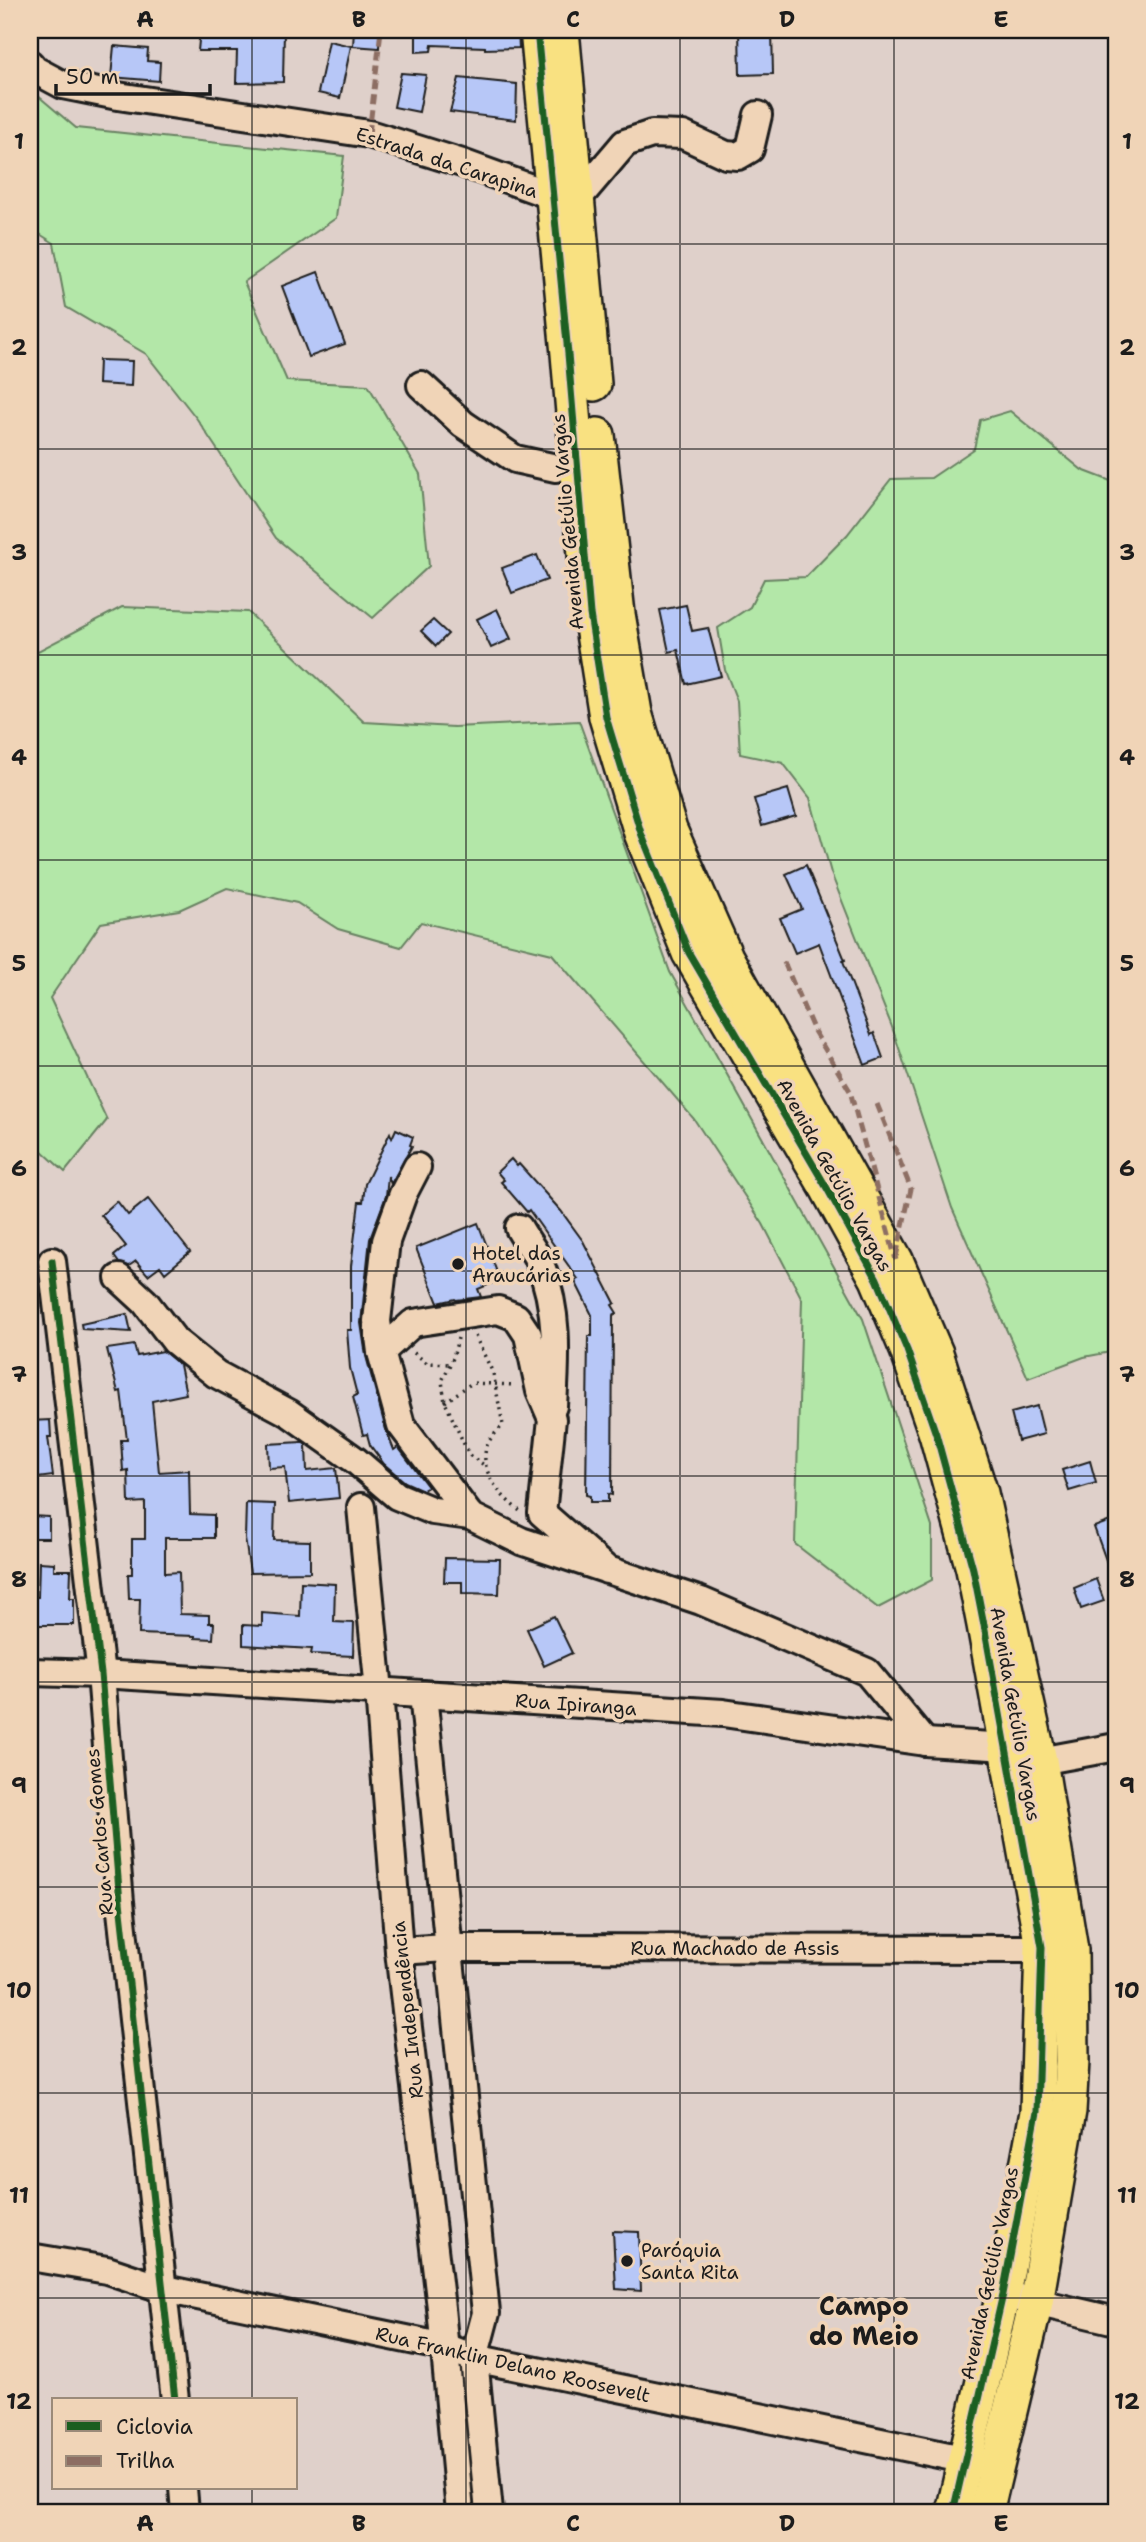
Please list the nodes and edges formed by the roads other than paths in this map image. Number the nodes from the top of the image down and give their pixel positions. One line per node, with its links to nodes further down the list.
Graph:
1 (537, 30): 5 (main road, Avenida Getúlio Vargas)
2 (562, 30): 5 (main road, Avenida Getúlio Vargas)
3 (30, 64): 5 (street, Estrada da Carapina)
4 (758, 115): 5 (street)
5 (566, 197): 7 (main road, Avenida Getúlio Vargas); 26 (main road, Avenida Getúlio Vargas)
6 (421, 385): 7 (street)
7 (566, 468): 24 (main road, Avenida Getúlio Vargas)
8 (417, 1167): 12 (street)
9 (519, 1228): 14 (street)
10 (52, 1262): 20 (street, Rua Carlos Gomes)
11 (119, 1278): 16 (street)
12 (379, 1304): 13 (street); 13 (street)
13 (397, 1338): 14 (street); 16 (street)
14 (552, 1419): 17 (street)
15 (361, 1507): 21 (street, Rua Independência)
16 (470, 1516): 17 (street)
17 (532, 1527): 18 (street); 18 (street)
18 (607, 1570): 23 (street)
19 (30, 1672): 20 (street, Rua Ipiranga)
20 (102, 1674): 21 (street, Rua Ipiranga); 31 (street, Rua Carlos Gomes)
21 (379, 1691): 22 (street, Rua Ipiranga); 29 (street, Rua Independência)
22 (423, 1694): 23 (street, Rua Ipiranga); 27 (street)
23 (925, 1742): 24 (street, Rua Ipiranga)
24 (1007, 1747): 26 (street, Rua Ipiranga); 28 (main road, Avenida Getúlio Vargas)
25 (1116, 1747): 26 (street)
26 (1040, 1761): 28 (main road, Avenida Getúlio Vargas)
27 (447, 1948): 28 (street, Rua Machado de Assis); 29 (street, Rua Machado de Assis); 36 (street)
28 (1056, 1948): 32 (main road, Avenida Getúlio Vargas); 33 (main road, Avenida Getúlio Vargas)
29 (399, 1951): 35 (street, Rua Independência)
30 (30, 2257): 31 (street, Rua Franklin Delano Roosevelt)
31 (164, 2289): 35 (street, Rua Franklin Delano Roosevelt); 37 (street, Rua Carlos Gomes)
32 (1003, 2294): 33 (street); 38 (main road, Avenida Getúlio Vargas)
33 (1036, 2302): 34 (street); 38 (main road, Avenida Getúlio Vargas)
34 (1116, 2320)
35 (445, 2347): 36 (street, Rua Franklin Delano Roosevelt); 41 (street, Rua Independência)
36 (474, 2358): 38 (street, Rua Franklin Delano Roosevelt); 42 (street)
37 (174, 2398)
38 (981, 2463): 43 (main road, Avenida Getúlio Vargas); 44 (main road, Avenida Getúlio Vargas)
39 (183, 2490): 40 (street)
40 (185, 2512)
41 (460, 2512)
42 (489, 2512)
43 (953, 2512)
44 (986, 2512)

